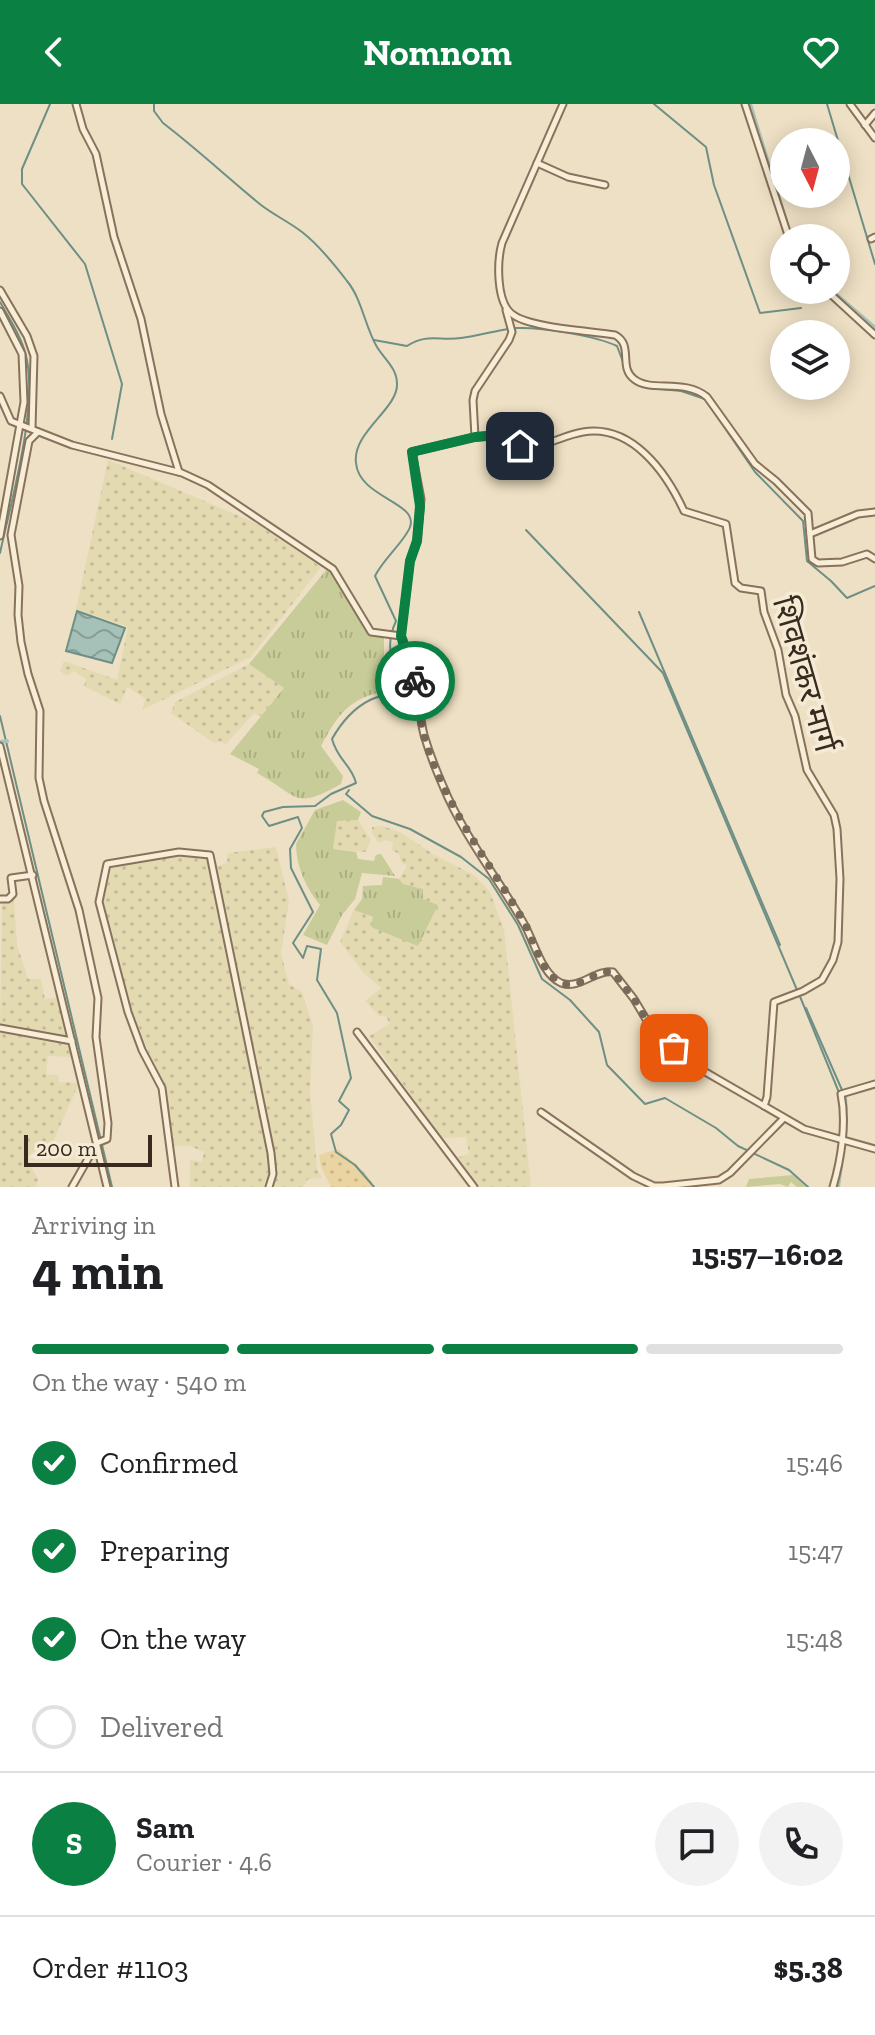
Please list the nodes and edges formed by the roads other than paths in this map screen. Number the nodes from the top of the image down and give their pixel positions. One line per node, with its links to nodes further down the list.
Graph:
1 (76, 104): 19 (street)
2 (563, 104): 8 (street)
3 (745, 104): 10 (street)
4 (850, 104): 6 (street)
5 (875, 113): 6 (street)
6 (865, 125): 7 (street)
7 (875, 138)
8 (537, 163): 9 (street); 13 (street)
9 (605, 185)
10 (784, 224)
11 (0, 290): 17 (street)
12 (841, 304): 15 (street)
13 (504, 305): 18 (street); 21 (street)
14 (0, 311): 17 (street)
15 (875, 335)
16 (0, 396): 17 (street)
17 (29, 427): 19 (street); 22 (street); 36 (street)
18 (475, 437): 24 (street); 32 (street, शिवशंकर मार्ग)
19 (180, 473): 24 (street)
20 (875, 512): 21 (street)
21 (810, 534): 23 (street)
22 (0, 535)
23 (875, 559)
24 (398, 636): 32 (street)
25 (0, 747): 26 (street)
26 (33, 875): 27 (street); 30 (street)
27 (0, 899)
28 (0, 1028): 30 (street)
29 (357, 1032): 43 (street)
30 (72, 1041): 36 (street)
31 (875, 1084): 35 (street)
32 (764, 1106): 34 (street)
33 (541, 1112): 38 (street)
34 (784, 1118): 35 (street); 38 (street)
35 (840, 1141): 37 (street); 45 (street)
36 (99, 1143): 39 (street); 40 (street)
37 (875, 1149)
38 (709, 1183): 44 (street)
39 (72, 1187)
40 (107, 1187)
41 (175, 1187): 42 (street)
42 (269, 1187)
43 (474, 1187)
44 (717, 1187)
45 (833, 1187)

